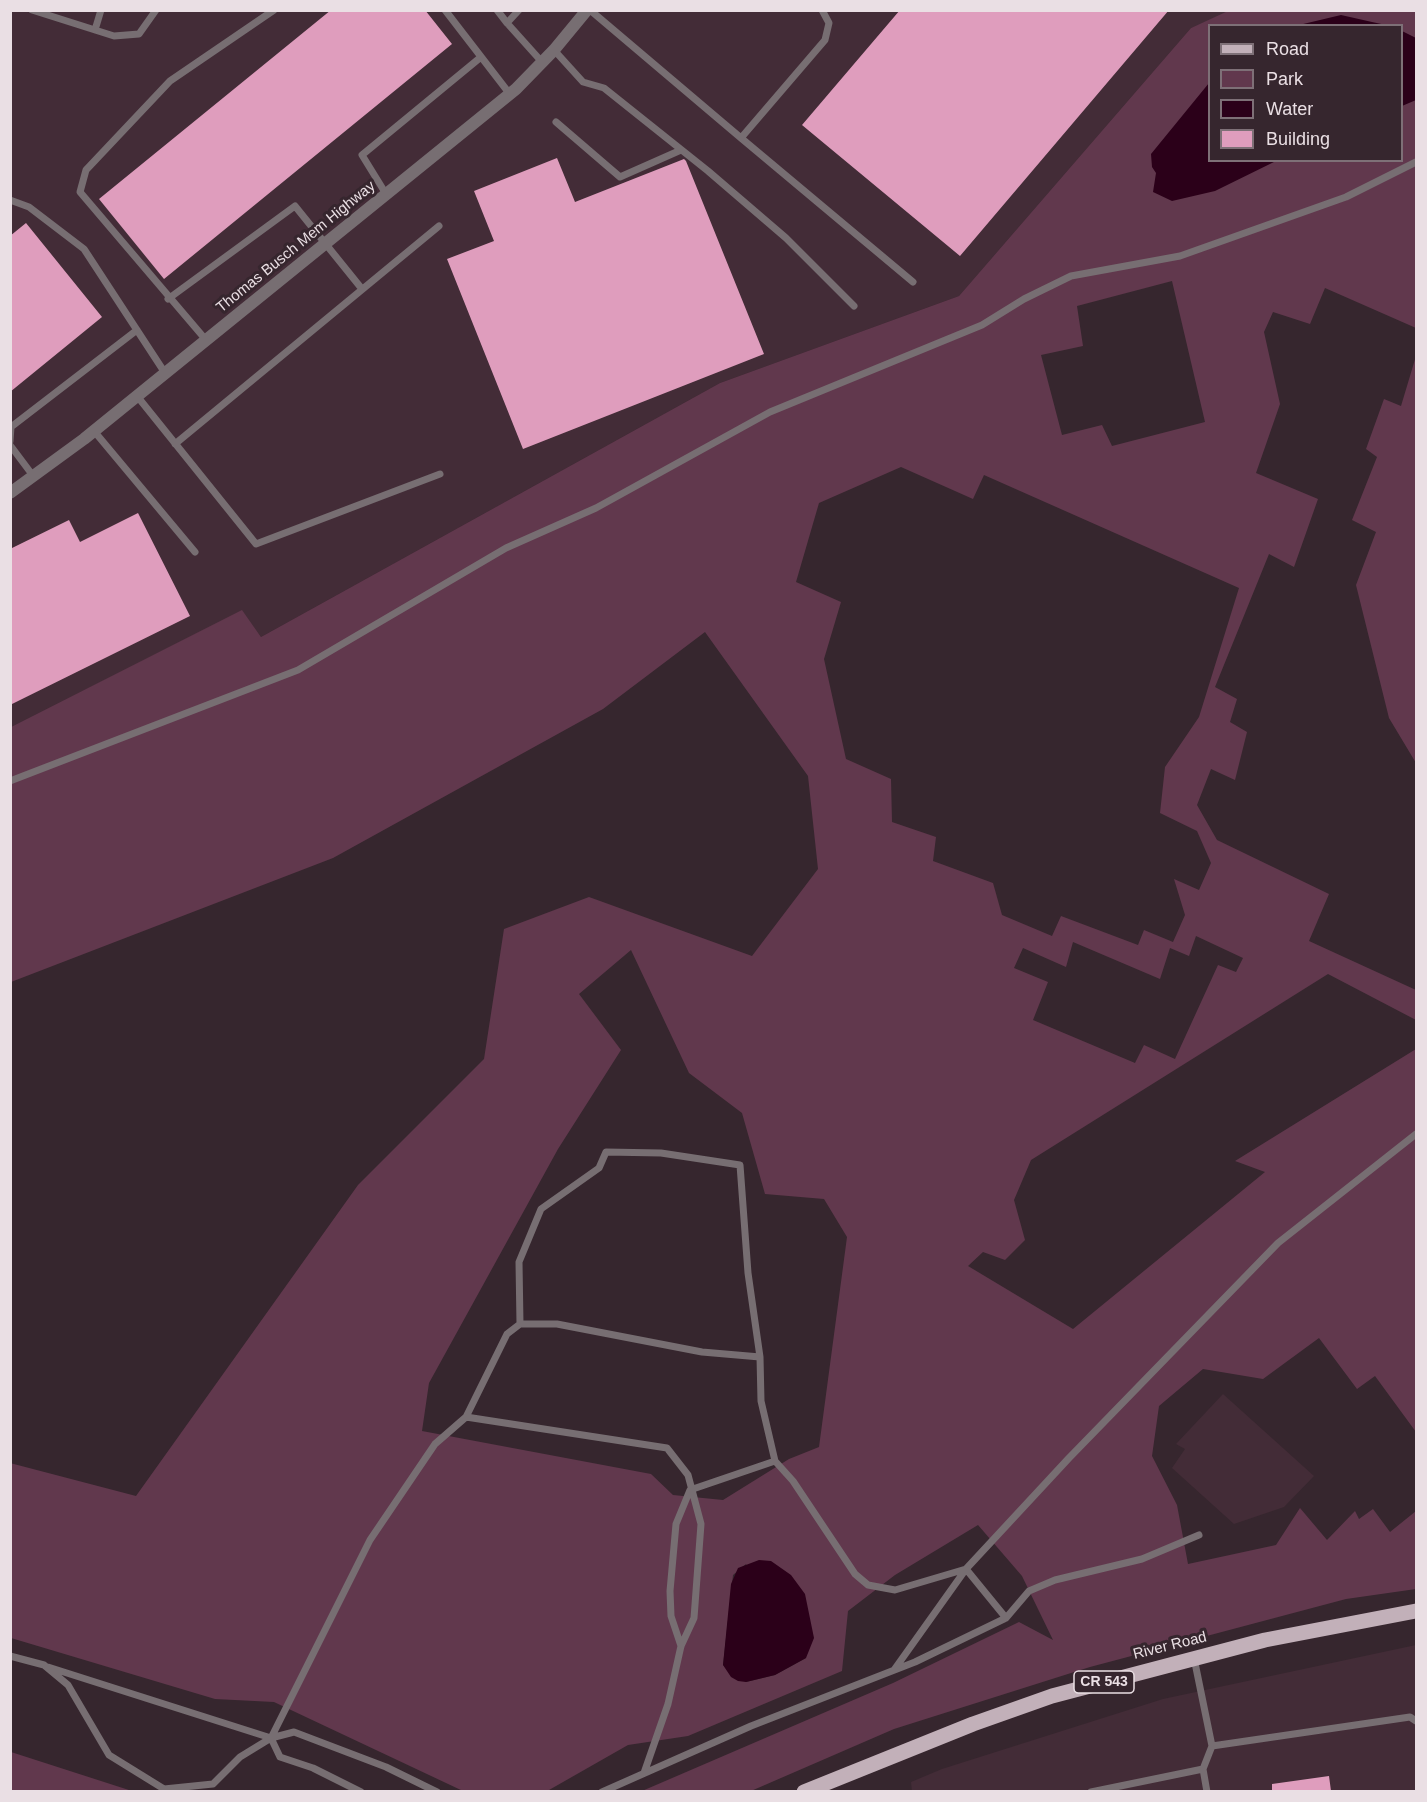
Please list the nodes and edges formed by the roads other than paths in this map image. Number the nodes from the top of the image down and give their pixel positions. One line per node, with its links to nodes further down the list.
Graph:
1 (32, 10): 10 (lane)
2 (101, 10): 12 (lane)
3 (156, 10): 12 (lane)
4 (274, 10): 27 (lane)
5 (445, 10): 14 (lane)
6 (497, 10): 11 (lane)
7 (519, 10): 11 (lane)
8 (589, 10): 13 (street, Thomas Busch Mem Highway); 18 (lane)
9 (822, 10): 18 (lane)
10 (56, 14): 12 (lane)
11 (507, 23): 15 (lane)
12 (96, 30)
13 (554, 50): 15 (street, Thomas Busch Mem Highway); 19 (lane)
14 (481, 57): 16 (lane); 21 (lane)
15 (542, 62): 16 (street, Thomas Busch Mem Highway)
16 (509, 93): 21 (street, Thomas Busch Mem Highway)
17 (556, 122): 19 (lane)
18 (741, 138): 25 (lane)
19 (681, 150): 28 (lane)
20 (1416, 162): 40 (lane)
21 (386, 194): 24 (street, Thomas Busch Mem Highway)
22 (10, 200): 29 (lane)
23 (439, 226): 26 (lane)
24 (325, 243): 26 (lane); 27 (lane); 30 (street, Thomas Busch Mem Highway)
25 (913, 282)
26 (362, 289): 35 (lane)
27 (168, 299): 30 (lane)
28 (854, 306)
29 (137, 330): 31 (lane); 34 (lane)
30 (206, 340): 31 (street, Thomas Busch Mem Highway)
31 (165, 373): 32 (street, Thomas Busch Mem Highway)
32 (137, 396): 33 (street, Thomas Busch Mem Highway); 35 (lane)
33 (94, 431): 37 (street, Thomas Busch Mem Highway); 39 (lane)
34 (10, 443): 37 (lane)
35 (175, 444): 36 (lane)
36 (440, 474)
37 (34, 477): 38 (street, Thomas Busch Mem Highway)
38 (10, 493)
39 (195, 552)
40 (10, 781)
41 (1416, 1134): 48 (lane)
42 (520, 1324): 43 (lane); 43 (lane); 44 (lane)
43 (760, 1357): 45 (lane)
44 (466, 1417): 46 (lane); 57 (lane)
45 (775, 1461): 46 (lane); 48 (lane)
46 (690, 1490): 51 (lane); 51 (lane)
47 (1199, 1535): 50 (lane)
48 (966, 1569): 50 (lane); 55 (lane)
49 (1416, 1611): 53 (main road, River Road / CR 543)
50 (1006, 1618): 55 (lane)
51 (681, 1646): 60 (lane)
52 (10, 1656): 54 (lane)
53 (1194, 1658): 58 (lane); 64 (main road, River Road / CR 543)
54 (44, 1665): 57 (lane); 57 (lane)
55 (894, 1670): 60 (lane)
56 (1416, 1720): 58 (lane)
57 (271, 1738): 61 (lane); 62 (lane)
58 (1212, 1746): 59 (lane)
59 (1203, 1768): 65 (lane); 66 (lane)
60 (644, 1773): 63 (lane)
61 (361, 1791)
62 (437, 1791)
63 (602, 1791)
64 (804, 1791)
65 (1091, 1791)
66 (1207, 1791)

